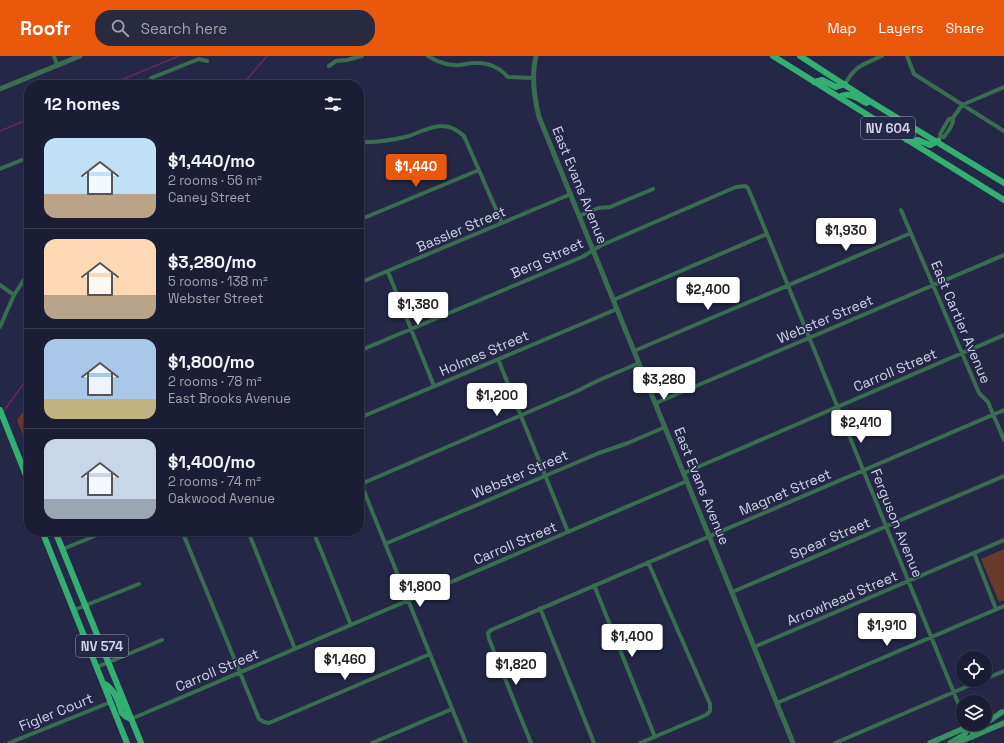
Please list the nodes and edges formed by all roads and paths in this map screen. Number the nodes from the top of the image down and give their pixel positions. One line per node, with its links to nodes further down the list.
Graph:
1 (54, 56): 11 (street)
2 (80, 56): 11 (street)
3 (362, 56): 12 (street)
4 (428, 56): 13 (street)
5 (536, 56): 13 (street, East Evans Avenue)
6 (773, 56): 15 (main road, NV 604)
7 (800, 56): 16 (main road, NV 604)
8 (882, 56): 16 (street)
9 (907, 56): 21 (street)
10 (207, 61): 14 (street)
11 (57, 65): 18 (street)
12 (329, 66)
13 (533, 78): 32 (street, East Evans Avenue)
14 (150, 80)
15 (814, 82): 16 (main road); 19 (main road, NV 604)
16 (845, 84): 20 (main road, NV 604)
17 (1004, 87): 21 (street)
18 (0, 90)
19 (839, 97): 20 (main road); 24 (main road, NV 604)
20 (872, 102): 23 (main road, NV 604)
21 (962, 105): 22 (street); 23 (street)
22 (1004, 131)
23 (939, 139): 24 (main road); 29 (main road, NV 604)
24 (907, 140): 33 (main road, NV 604)
25 (364, 143): 28 (street)
26 (24, 159): 27 (street)
27 (0, 169)
28 (479, 170): 36 (street); 37 (street)
29 (1004, 183)
30 (745, 186): 39 (street, Ferguson Avenue); 40 (street, Berg Street)
31 (653, 189): 35 (street)
32 (570, 194): 35 (street, East Evans Avenue); 37 (street, Bassler Street)
33 (1004, 200)
34 (901, 210): 38 (street, East Cartier Avenue)
35 (579, 216): 40 (street, East Evans Avenue)
36 (364, 218)
37 (502, 223): 42 (street, Bassler Street)
38 (911, 233): 46 (street); 47 (street, East Cartier Avenue)
39 (767, 234): 46 (street, Ferguson Avenue); 49 (street)
40 (593, 250): 49 (street, East Evans Avenue); 52 (street, Berg Street)
41 (1004, 255): 47 (street, Webster Street)
42 (388, 272): 44 (street, Bassler Street); 52 (street)
43 (24, 280): 48 (street)
44 (364, 281)
45 (0, 285): 48 (street)
46 (788, 285): 54 (street, Ferguson Avenue); 56 (street)
47 (933, 285): 54 (street, Webster Street); 57 (street, East Cartier Avenue)
48 (14, 295): 51 (street)
49 (613, 300): 50 (street, East Evans Avenue)
50 (617, 309): 56 (street, East Evans Avenue); 58 (street, Holmes Street)
51 (0, 327)
52 (411, 329): 55 (street, Berg Street); 60 (street)
53 (1004, 335): 57 (street, Carroll Street)
54 (810, 338): 61 (street, Webster Street); 62 (street, Ferguson Avenue)
55 (364, 349)
56 (634, 351): 59 (street, East Evans Avenue)
57 (962, 353): 62 (street, Carroll Street); 65 (street, East Cartier Avenue)
58 (498, 359): 60 (street, Holmes Street); 67 (street)
59 (639, 363): 61 (street, East Evans Avenue); 67 (street)
60 (434, 386): 66 (street, Holmes Street)
61 (656, 404): 68 (street, East Evans Avenue)
62 (837, 406): 71 (street, Ferguson Avenue); 72 (street, Carroll Street)
63 (0, 410): 70 (main road)
64 (1004, 410): 65 (street, Magnet Street)
65 (994, 415): 69 (street, East Cartier Avenue); 71 (street, Magnet Street)
66 (364, 416)
67 (521, 416): 73 (street); 75 (street)
68 (665, 428): 72 (street, East Evans Avenue); 73 (street, Webster Street)
69 (1004, 440)
70 (24, 470)
71 (863, 470): 78 (street, Ferguson Avenue); 86 (street, Magnet Street)
72 (684, 473): 76 (street, East Evans Avenue)
73 (546, 476): 79 (street); 88 (street, Webster Street)
74 (1004, 476): 78 (street, Spear Street)
75 (364, 480)
76 (687, 481): 79 (street, Carroll Street); 86 (street, East Evans Avenue)
77 (364, 492): 88 (street)
78 (886, 526): 92 (street, Ferguson Avenue); 95 (street, Spear Street)
79 (568, 532): 96 (street, Carroll Street)
80 (44, 536): 101 (main road, NV 574)
81 (58, 536): 89 (main road, NV 574)
82 (95, 536): 89 (street)
83 (184, 536): 111 (street)
84 (250, 536): 106 (street)
85 (315, 536): 102 (street)
86 (709, 536): 91 (street, Magnet Street); 95 (street, East Evans Avenue)
87 (1004, 540): 90 (street, Arrowhead Street)
88 (385, 544): 96 (street)
89 (63, 549): 97 (main road, NV 574)
90 (974, 554): 92 (street, Arrowhead Street); 100 (street)
91 (648, 562): 94 (street, Magnet Street); 126 (street)
92 (908, 581): 103 (street, Ferguson Avenue); 105 (street, Arrowhead Street)
93 (139, 584): 97 (street)
94 (594, 585): 99 (street, Magnet Street); 126 (street)
95 (732, 592): 105 (street, East Evans Avenue)
96 (408, 600): 102 (street, Carroll Street); 107 (street)
97 (85, 606): 101 (street); 108 (main road, NV 574)
98 (1004, 606): 100 (street)
99 (540, 608): 133 (street, Magnet Street); 134 (street)
100 (996, 609): 103 (street)
101 (74, 610): 109 (main road, NV 574)
102 (351, 625): 106 (street, Carroll Street)
103 (931, 637): 115 (street, Ferguson Avenue); 118 (street)
104 (162, 640): 108 (street)
105 (754, 647): 118 (street, East Evans Avenue)
106 (295, 649): 111 (street, Carroll Street)
107 (430, 654): 111 (street); 119 (street)
108 (108, 662): 109 (street); 122 (main road, NV 574)
109 (97, 667): 113 (main road, NV 574)
110 (1004, 671): 112 (street)
111 (240, 672): 122 (street, Carroll Street)
112 (992, 676)
113 (103, 683): 117 (main road, NV 574); 122 (main road)
114 (966, 687): 115 (street)
115 (954, 692): 116 (street, Ferguson Avenue); 137 (street)
116 (956, 697)
117 (111, 702): 128 (street, Figler Court); 129 (main road, NV 574)
118 (777, 703): 136 (street, East Evans Avenue)
119 (452, 709): 131 (street); 132 (street)
120 (1003, 712): 121 (main road); 127 (main road)
121 (992, 716)
122 (131, 719): 130 (main road, NV 574)
123 (1004, 723): 127 (main road)
124 (956, 730): 138 (main road)
125 (967, 731): 139 (main road)
126 (655, 737): 135 (street)
127 (972, 737): 140 (main road); 141 (street)
128 (9, 743)
129 (127, 743)
130 (141, 743)
131 (372, 743)
132 (466, 743)
133 (531, 743)
134 (594, 743)
135 (640, 743)
136 (793, 743)
137 (835, 743)
138 (930, 743)
139 (950, 743)
140 (957, 743)
141 (974, 743)

